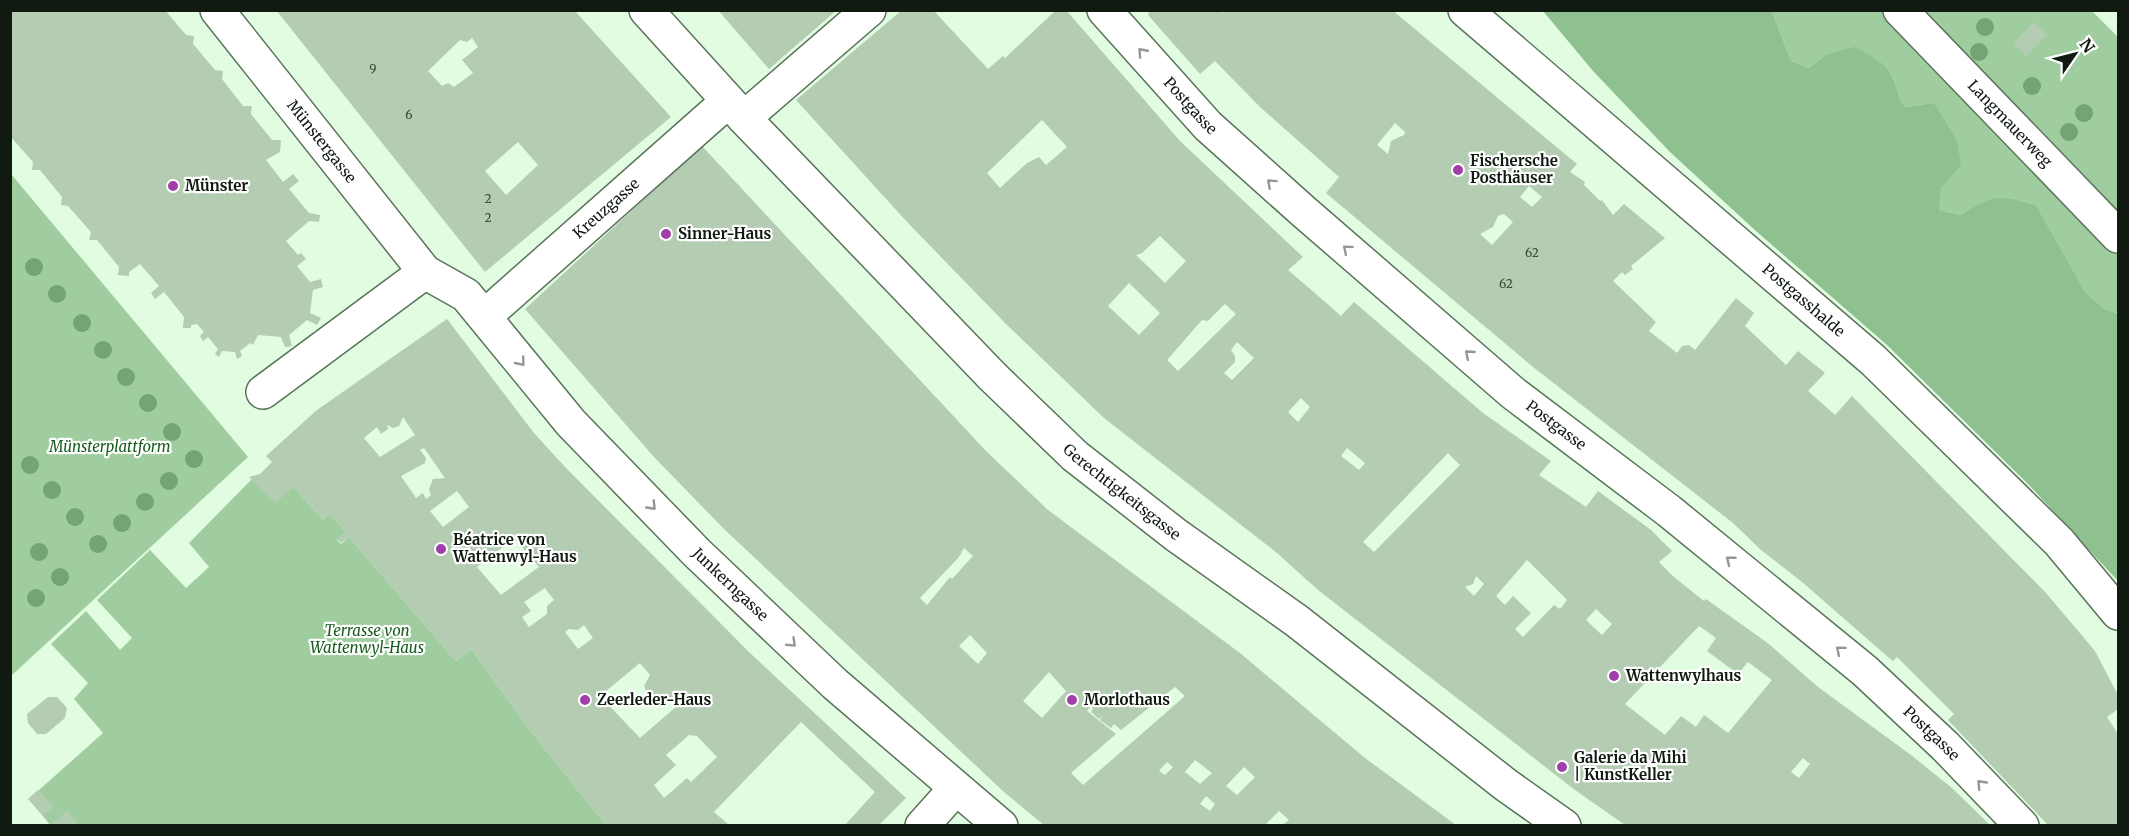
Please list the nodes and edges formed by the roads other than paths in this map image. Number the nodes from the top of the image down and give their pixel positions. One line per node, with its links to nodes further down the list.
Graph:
1 (217, 10): 9 (street, Münstergasse)
2 (646, 10): 7 (street, Gerechtigkeitsgasse)
3 (869, 10): 7 (street, Kreuzgasse)
4 (1104, 10): 17 (street, Postgasse, one-way to 4)
5 (1466, 10): 12 (street, Postgasshalde)
6 (1900, 10): 8 (street, Langmauerweg)
7 (736, 109): 10 (street, Kreuzgasse); 16 (street, Gerechtigkeitsgasse)
8 (2118, 236)
9 (426, 272): 10 (street, Münstergasse); 11 (street)
10 (485, 316): 13 (street, Junkerngasse, one-way to 13)
11 (263, 392)
12 (2118, 613)
13 (956, 788): 14 (street); 15 (street, Junkerngasse)
14 (922, 825)
15 (1001, 825)
16 (1564, 825)
17 (2022, 825)

